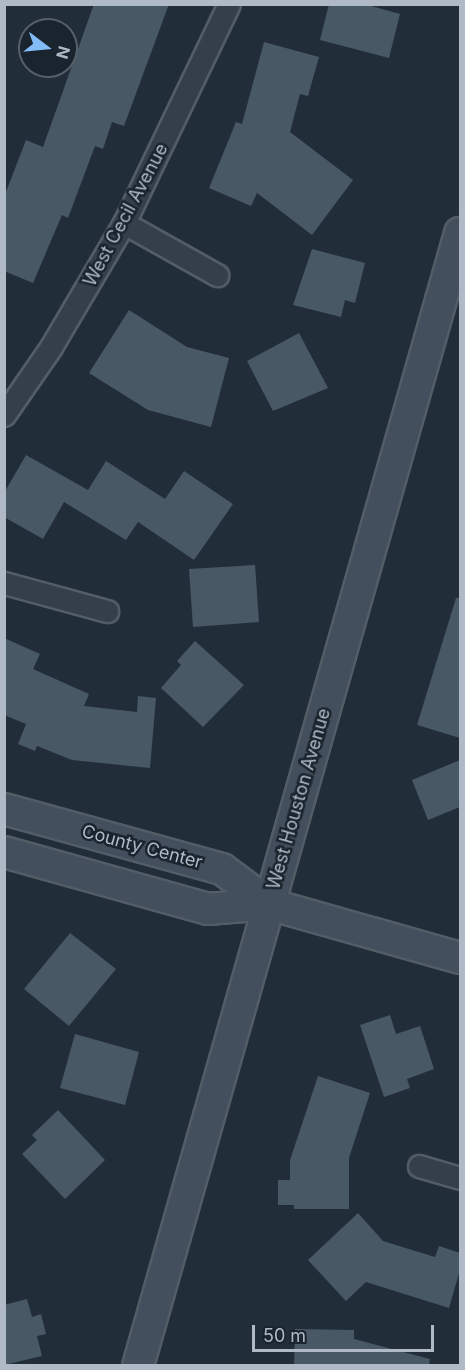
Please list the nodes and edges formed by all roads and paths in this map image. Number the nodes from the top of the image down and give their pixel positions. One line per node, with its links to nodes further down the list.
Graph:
1 (229, 4): 2 (street, West Cecil Avenue)
2 (124, 223): 4 (street); 5 (street, West Cecil Avenue)
3 (460, 233): 10 (main road, West Houston Avenue)
4 (217, 275)
5 (4, 415)
6 (4, 583): 7 (street)
7 (107, 611)
8 (4, 809): 10 (main road, County Center)
9 (4, 852): 10 (main road, County Center)
10 (269, 904): 11 (main road, County Center); 14 (main road, West Houston Avenue)
11 (460, 958)
12 (420, 1166): 13 (street)
13 (460, 1178)
14 (138, 1365)

